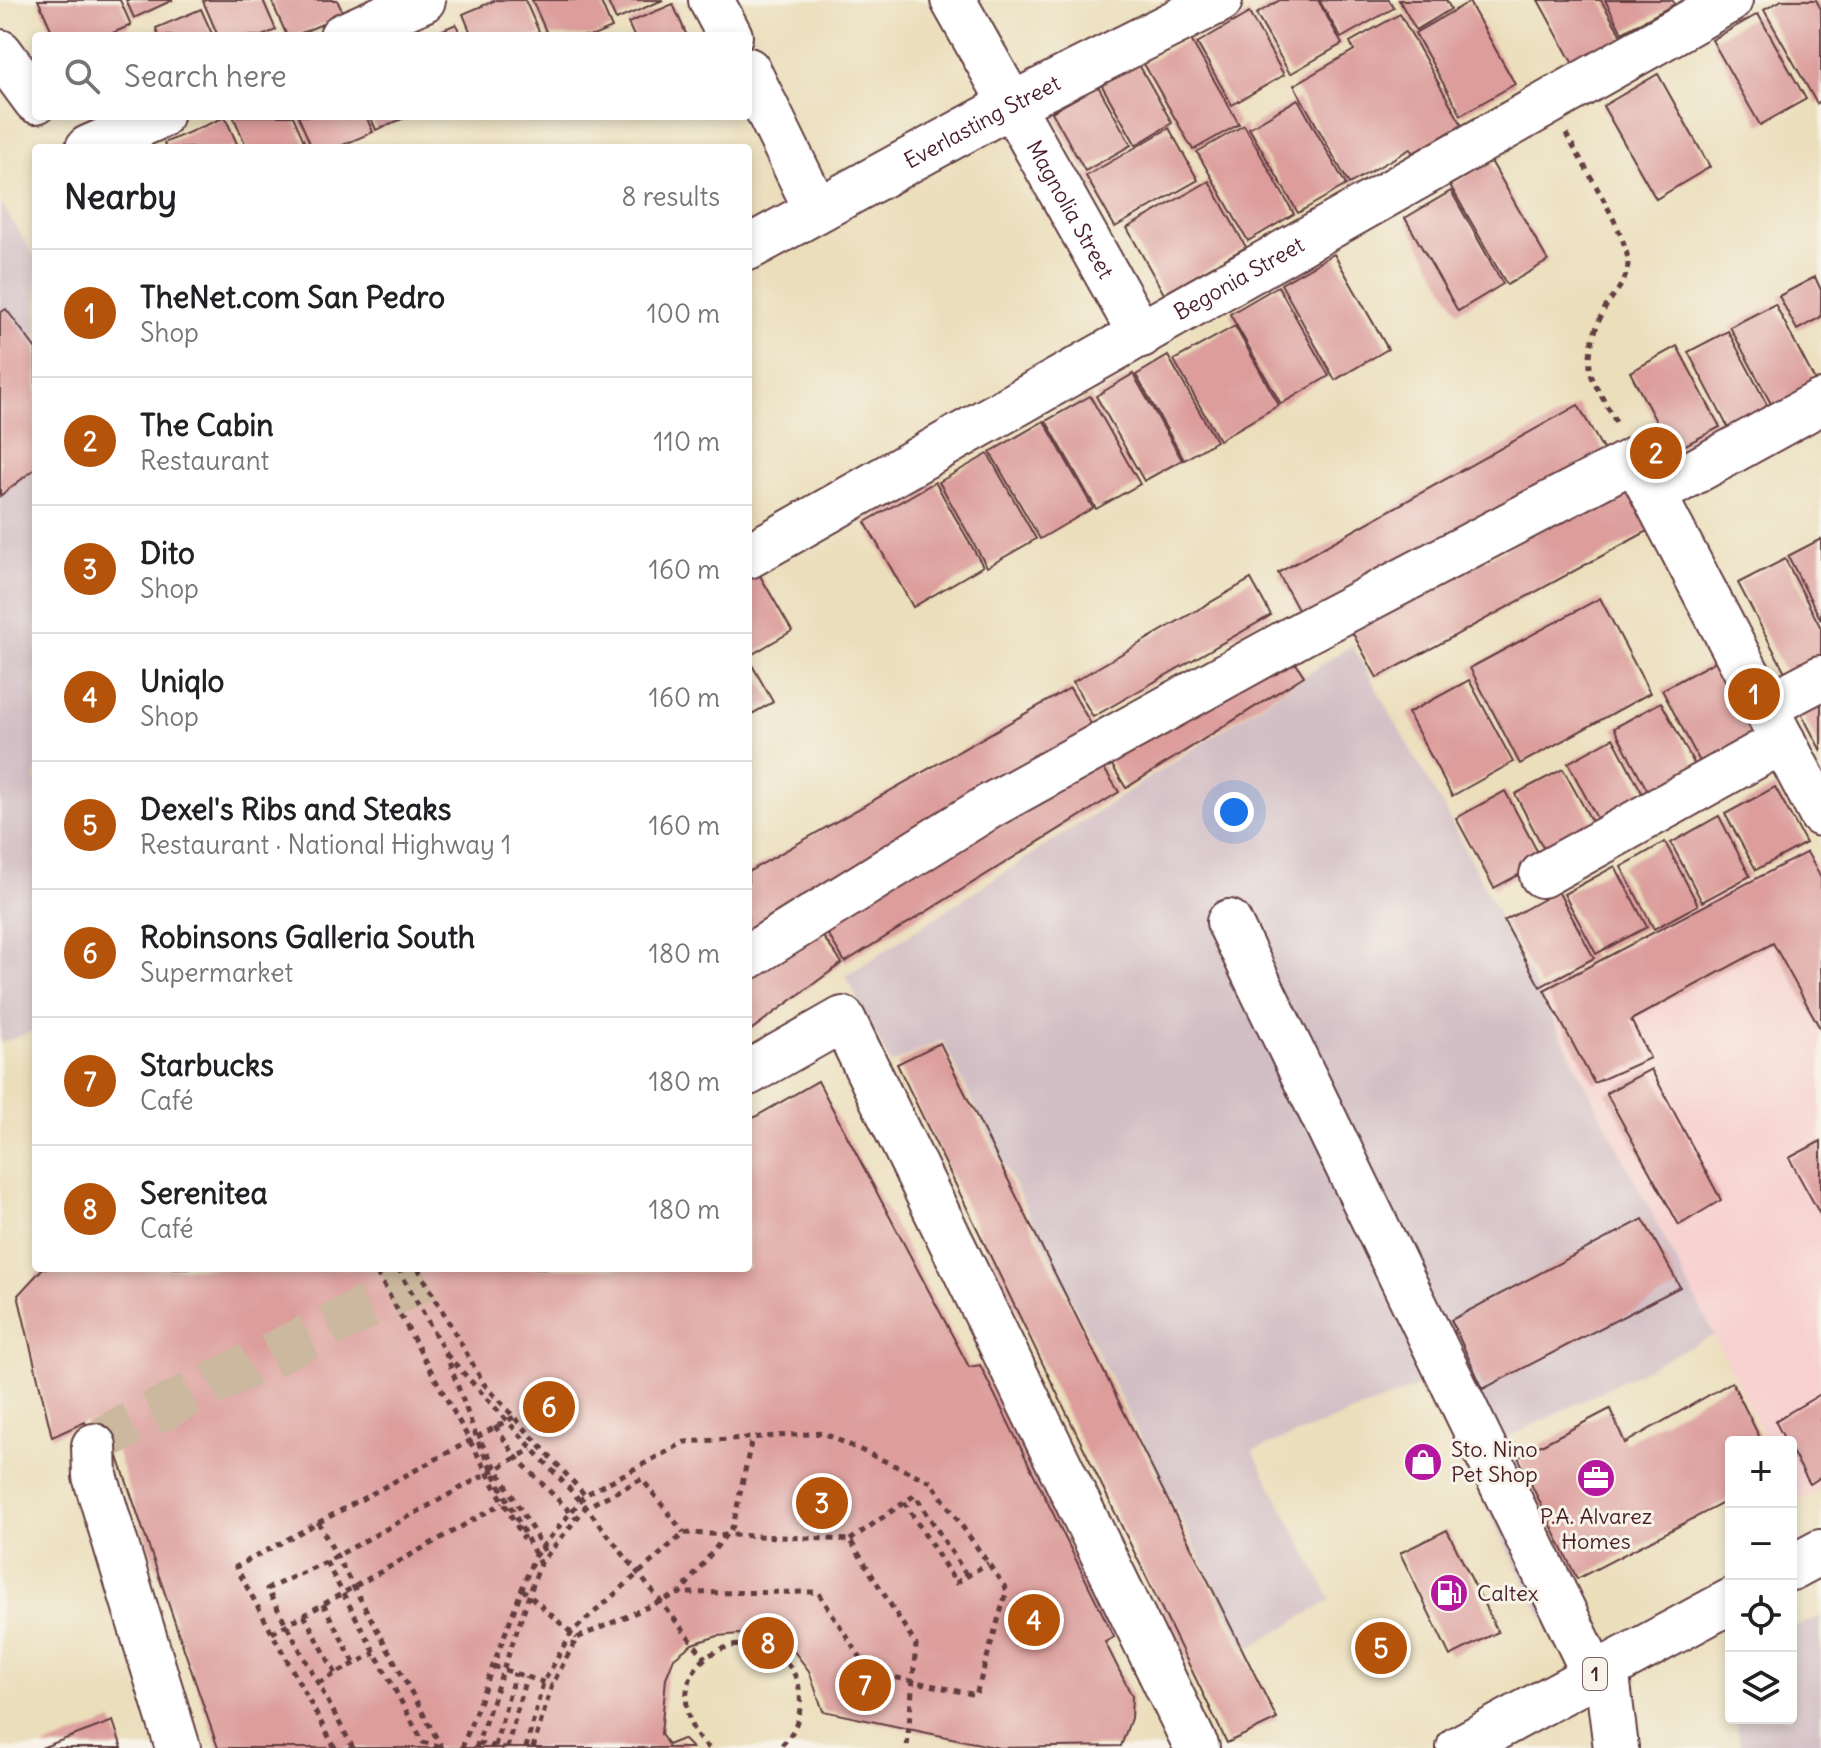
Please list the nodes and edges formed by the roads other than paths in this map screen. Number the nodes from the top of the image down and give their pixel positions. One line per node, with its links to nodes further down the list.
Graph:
1 (423, 0): 6 (main road)
2 (711, 0): 7 (main road)
3 (953, 0): 11 (main road, Magnolia Street)
4 (1220, 0): 11 (main road, Everlasting Street)
5 (1730, 0): 18 (main road, Begonia Street)
6 (351, 32)
7 (728, 32)
8 (0, 52): 10 (main road)
9 (752, 78): 16 (main road)
10 (32, 96)
11 (1011, 105): 16 (main road, Everlasting Street); 18 (main road, Magnolia Street)
12 (50, 120): 14 (main road)
13 (151, 120): 15 (main road)
14 (68, 144)
15 (97, 144)
16 (816, 209): 17 (main road, Everlasting Street)
17 (752, 246)
18 (1141, 335): 21 (main road, Begonia Street)
19 (1821, 402): 20 (main road)
20 (1644, 476): 23 (main road); 27 (main road)
21 (752, 554)
22 (1821, 678): 23 (main road)
23 (1774, 724): 24 (main road); 25 (main road)
24 (1821, 814)
25 (1542, 875)
26 (1229, 922): 33 (main road)
27 (752, 955)
28 (752, 1071): 34 (main road)
29 (94, 1446): 35 (main road)
30 (1821, 1552): 31 (main road)
31 (1797, 1565)
32 (1725, 1604): 33 (main road, 1)
33 (1600, 1671): 36 (main road, 1); 37 (main road)
34 (1195, 1747)
35 (178, 1748)
36 (1459, 1748)
37 (1616, 1748)

